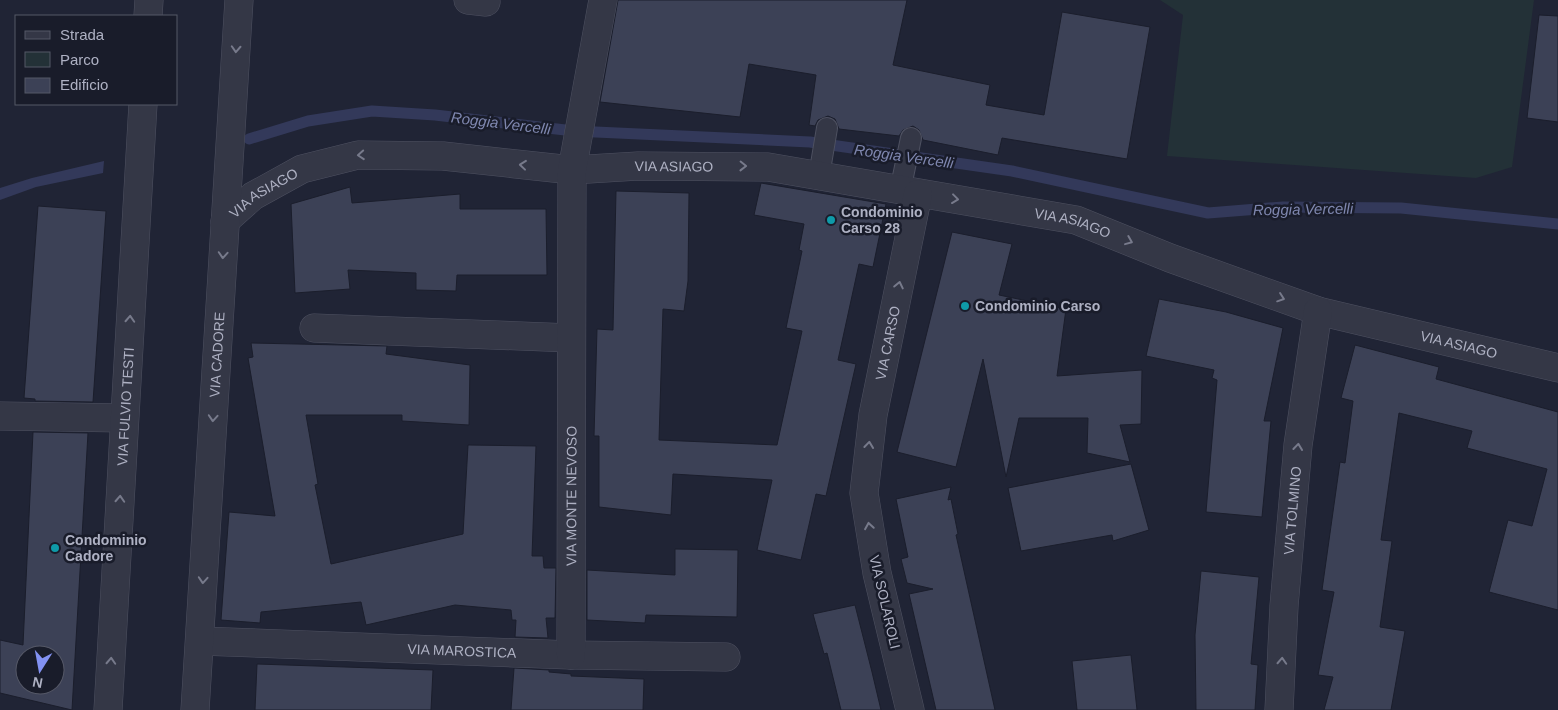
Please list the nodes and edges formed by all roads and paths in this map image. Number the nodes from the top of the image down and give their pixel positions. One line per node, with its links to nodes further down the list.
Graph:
1 (149, 0): 4 (street)
2 (239, 0): 11 (street, VIA CADORE, one-way to 11)
3 (603, 0): 9 (street)
4 (148, 15)
5 (143, 105): 17 (street, VIA FULVIO TESTI, one-way to 5)
6 (826, 131): 8 (lane)
7 (910, 141): 10 (lane)
8 (821, 166): 9 (street, VIA ASIAGO, one-way to 8); 10 (street, VIA ASIAGO)
9 (572, 170): 11 (street, VIA ASIAGO, one-way to 11); 14 (street, VIA MONTE NEVOSO)
10 (908, 184): 12 (street, VIA ASIAGO, one-way to 12); 18 (street, VIA CARSO, one-way to 10)
11 (226, 221): 19 (street, VIA CADORE, one-way to 19)
12 (1318, 311): 15 (street, VIA ASIAGO); 25 (street, VIA TOLMINO, one-way to 12)
13 (314, 328): 14 (street)
14 (571, 338): 20 (street, VIA MONTE NEVOSO)
15 (1558, 368)
16 (0, 416): 17 (street)
17 (124, 418): 22 (street, VIA FULVIO TESTI, one-way to 17)
18 (864, 494): 24 (street, VIA SOLAROLI, one-way to 18)
19 (200, 641): 20 (street, VIA MAROSTICA); 23 (street, VIA CADORE)
20 (571, 655): 21 (street, VIA MAROSTICA)
21 (726, 657)
22 (108, 710)
23 (195, 710)
24 (910, 710)
25 (1279, 710)

